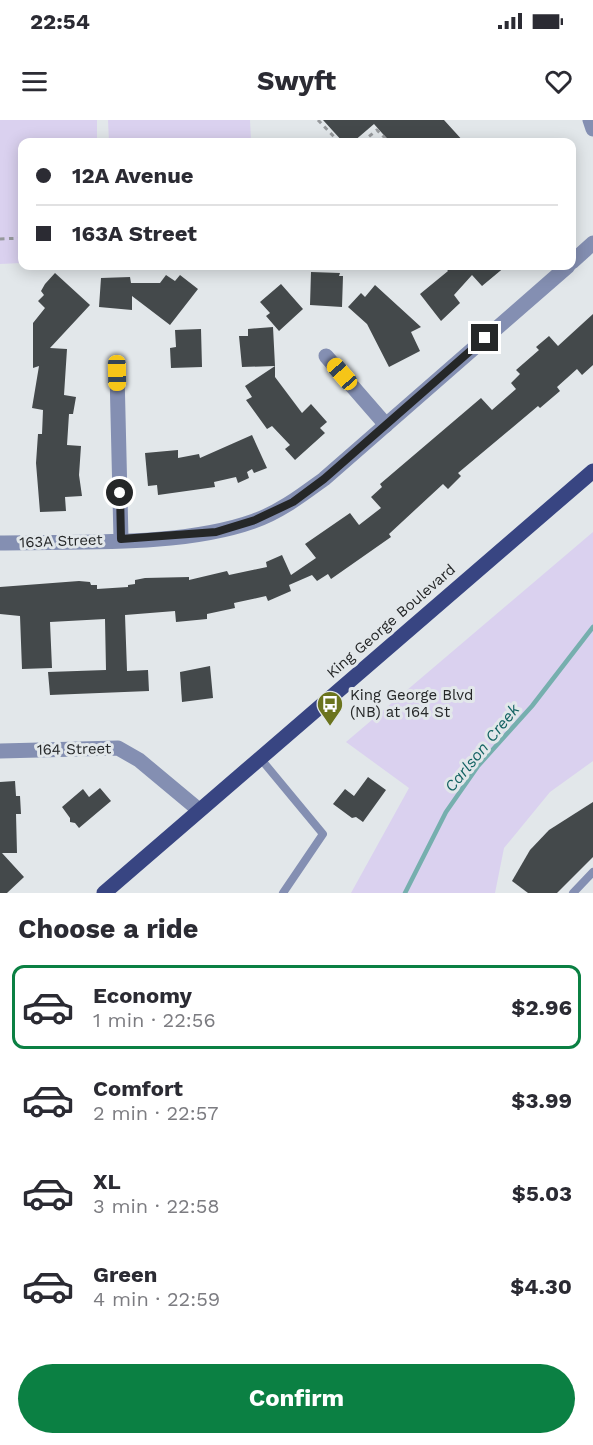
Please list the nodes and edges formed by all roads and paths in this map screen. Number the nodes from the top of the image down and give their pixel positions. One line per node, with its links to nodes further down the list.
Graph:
1 (318, 120): 4 (path)
2 (590, 120): 3 (street)
3 (593, 129)
4 (335, 138)
5 (367, 138): 6 (path)
6 (385, 138)
7 (18, 238): 8 (path)
8 (0, 239)
9 (593, 243): 10 (street)
10 (576, 258)
11 (563, 270): 14 (street, 163A Street)
12 (326, 356): 14 (street)
13 (117, 373): 16 (street)
14 (386, 424): 16 (street, 163A Street)
15 (593, 471): 19 (main road, King George Boulevard)
16 (121, 539): 17 (street, 163A Street)
17 (0, 543)
18 (0, 751): 20 (street, 164 Street)
19 (260, 758): 20 (main road, King George Boulevard); 23 (lane)
20 (199, 810): 22 (main road, King George Boulevard)
21 (593, 872): 24 (lane)
22 (104, 893)
23 (283, 893)
24 (573, 893)

